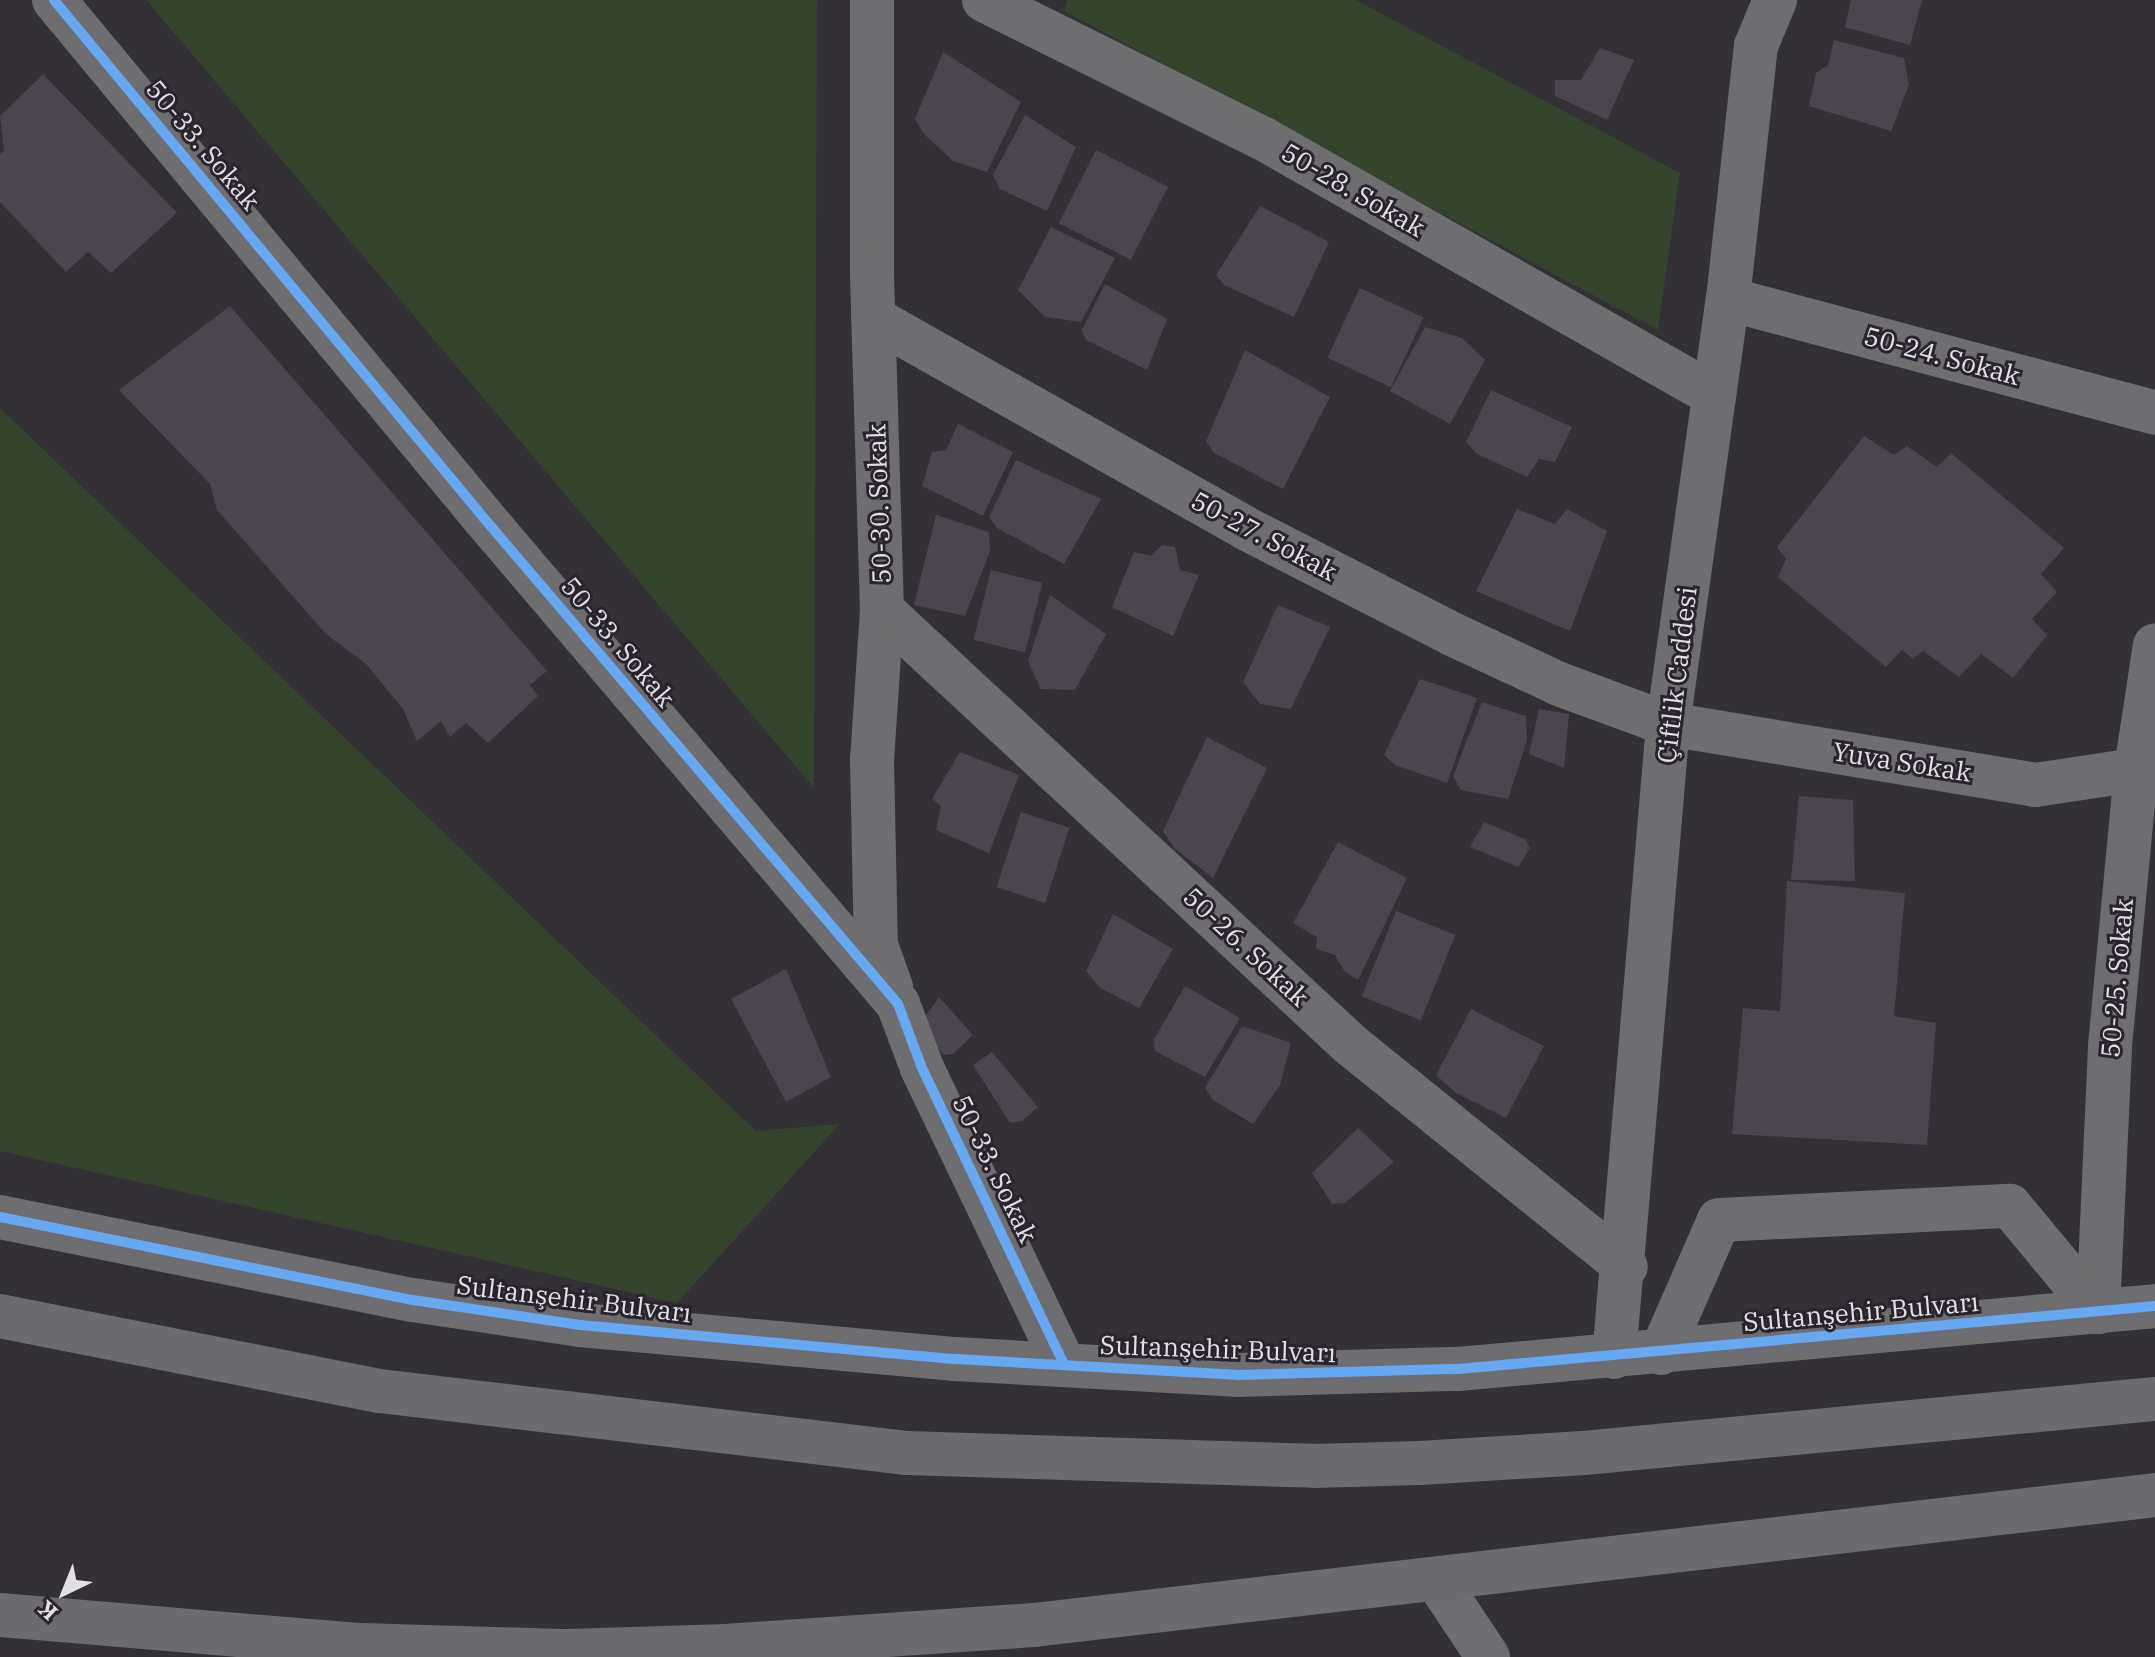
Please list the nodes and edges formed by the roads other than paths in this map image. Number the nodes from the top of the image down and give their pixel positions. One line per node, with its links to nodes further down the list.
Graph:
1 (54, 0): 13 (street, 50-33. Sokak)
2 (872, 0): 6 (street, 50-30. Sokak)
3 (984, 0): 7 (street, 50-28. Sokak)
4 (1775, 0): 5 (street, Çiftlik Caddesi)
5 (1728, 299): 7 (street, Çiftlik Caddesi); 8 (street, 50-24. Sokak)
6 (873, 318): 9 (street, 50-30. Sokak); 11 (street, 50-27. Sokak)
7 (1714, 395): 11 (street, Çiftlik Caddesi)
8 (2155, 413)
9 (882, 610): 13 (street, 50-30. Sokak); 15 (street, 50-26. Sokak)
10 (2155, 645): 12 (street, 50-25. Sokak)
11 (1668, 724): 12 (street, Yuva Sokak); 15 (street, Çiftlik Caddesi)
12 (2145, 768): 17 (street, 50-25. Sokak)
13 (898, 1004): 21 (street, 50-33. Sokak)
14 (0, 1217): 21 (street, Sultanşehir Bulvarı)
15 (1626, 1267): 20 (street, Çiftlik Caddesi)
16 (2155, 1306): 17 (street, Sultanşehir Bulvarı)
17 (2098, 1312): 19 (street, Sultanşehir Bulvarı); 19 (street)
18 (0, 1316): 22 (highway)
19 (1661, 1353): 20 (street, Sultanşehir Bulvarı)
20 (1614, 1357): 21 (street, Sultanşehir Bulvarı)
21 (1064, 1365)
22 (2155, 1399)
23 (2155, 1495): 24 (highway)
24 (1438, 1582): 25 (highway); 26 (street)
25 (0, 1615)
26 (1488, 1657)

